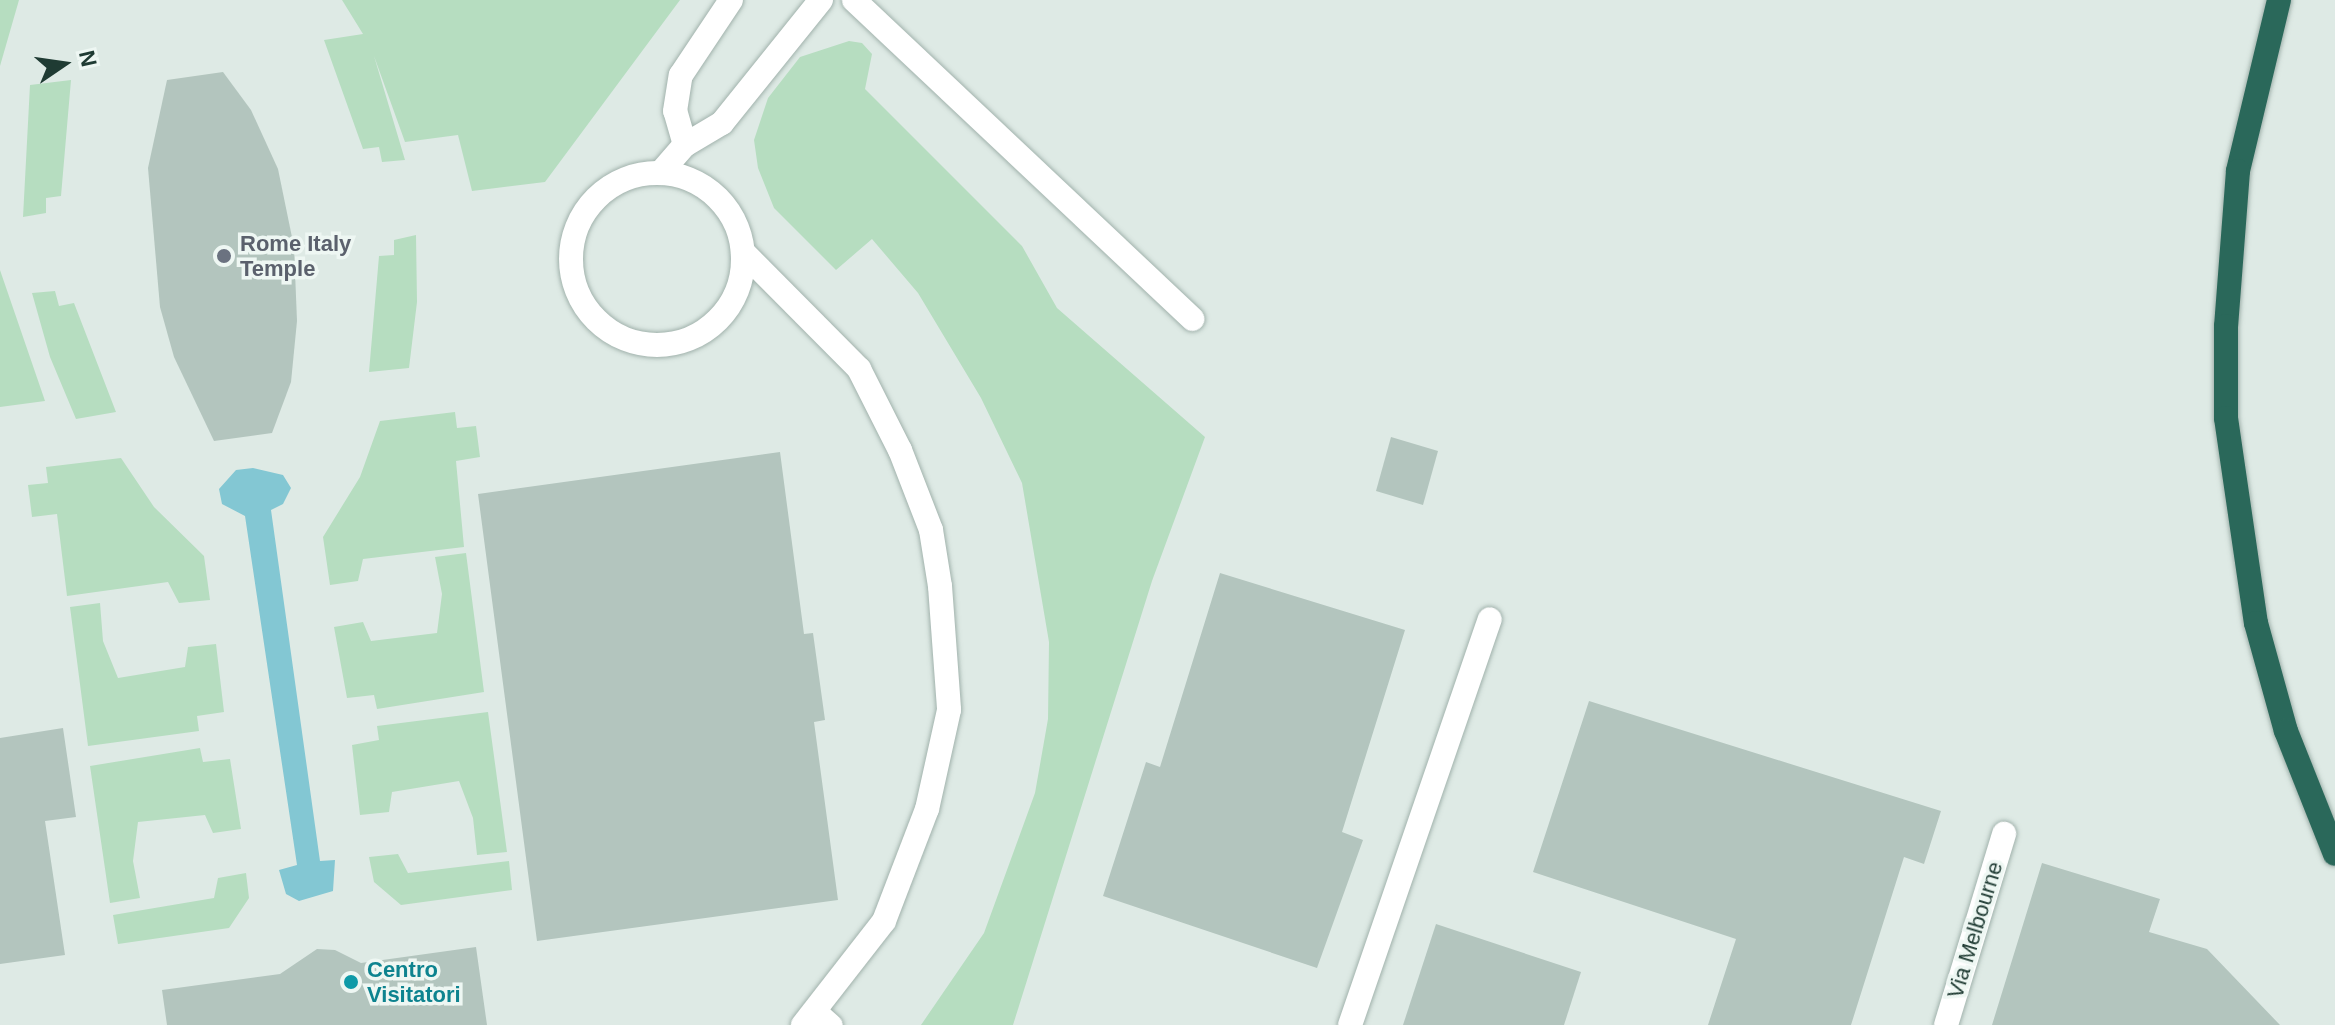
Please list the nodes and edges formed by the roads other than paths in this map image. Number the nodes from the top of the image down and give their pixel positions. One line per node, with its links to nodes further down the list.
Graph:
1 (731, 0): 5 (street)
2 (821, 0): 5 (street)
3 (854, 0): 8 (street)
4 (2279, 0): 11 (highway)
5 (685, 145): 6 (street)
6 (662, 171): 7 (street); 7 (street)
7 (743, 252): 12 (street)
8 (1193, 319)
9 (1490, 619): 13 (street)
10 (2004, 834): 14 (street, Via Melbourne)
11 (2334, 851)
12 (817, 1020)
13 (1350, 1025)
14 (1946, 1025)

